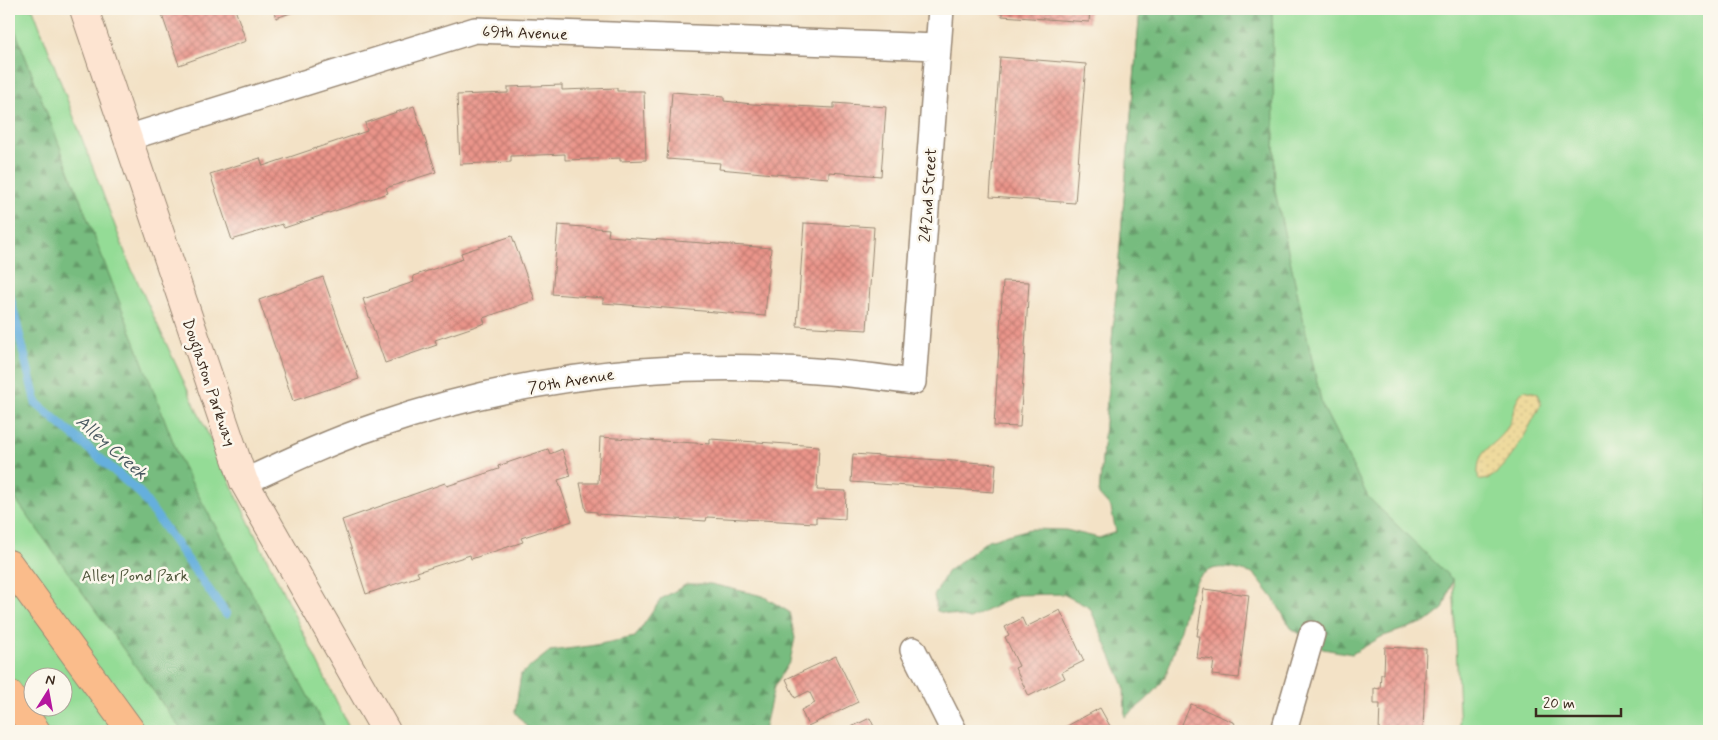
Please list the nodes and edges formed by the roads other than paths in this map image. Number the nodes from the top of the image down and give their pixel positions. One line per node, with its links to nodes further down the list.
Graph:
1 (84, 9): 4 (main road, Douglaston Parkway)
2 (941, 9): 3 (street, 242nd Street)
3 (938, 47): 4 (street, 69th Avenue); 5 (street, 242nd Street)
4 (127, 138): 6 (main road, Douglaston Parkway)
5 (913, 382): 6 (street, 70th Avenue)
6 (244, 482): 13 (main road, Douglaston Parkway)
7 (9, 564): 12 (highway)
8 (1312, 634): 15 (street)
9 (913, 650): 14 (street)
10 (9, 694): 11 (highway)
11 (36, 731)
12 (131, 731)
13 (386, 731)
14 (954, 731)
15 (1284, 731)

